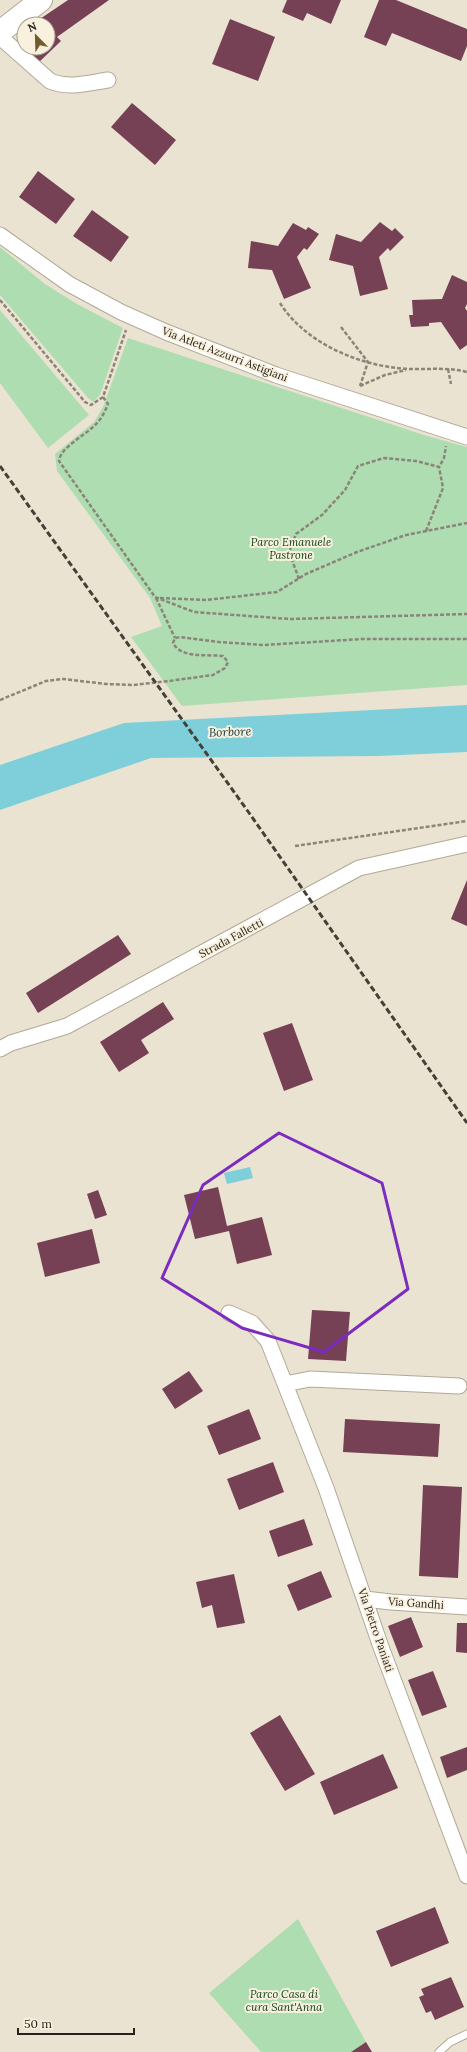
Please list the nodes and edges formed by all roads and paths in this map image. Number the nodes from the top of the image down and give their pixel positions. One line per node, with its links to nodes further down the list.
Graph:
1 (41, 0): 2 (main road)
2 (0, 32)
3 (0, 37): 4 (street)
4 (108, 80)
5 (0, 235): 8 (street, Via Atleti Azzurri Astigiani)
6 (0, 300): 15 (path)
7 (280, 303): 10 (path)
8 (131, 317): 15 (path); 16 (street, Via Atleti Azzurri Astigiani)
9 (341, 327): 10 (path)
10 (368, 362): 11 (path); 11 (path)
11 (410, 369): 12 (path)
12 (448, 369): 13 (path); 14 (path)
13 (467, 372)
14 (451, 384)
15 (103, 397): 22 (path)
16 (467, 437)
17 (447, 441): 18 (path)
18 (439, 467): 20 (path); 21 (path)
19 (467, 523): 20 (path)
20 (426, 531): 21 (path)
21 (299, 579): 22 (path)
22 (156, 597): 23 (path); 24 (path)
23 (467, 614)
24 (175, 638): 25 (path); 26 (path)
25 (467, 639)
26 (0, 700)
27 (467, 822): 29 (path)
28 (467, 844): 30 (street, Strada Falletti)
29 (295, 846)
30 (0, 1049)
31 (229, 1313): 32 (street, Via Pietro Paniati)
32 (285, 1384): 33 (street); 34 (street, Via Pietro Paniati)
33 (459, 1386)
34 (365, 1599): 35 (street, Via Gandhi); 36 (street, Via Pietro Paniati)
35 (467, 1607)
36 (467, 1876)
37 (467, 2034): 38 (lane)
38 (439, 2052)

